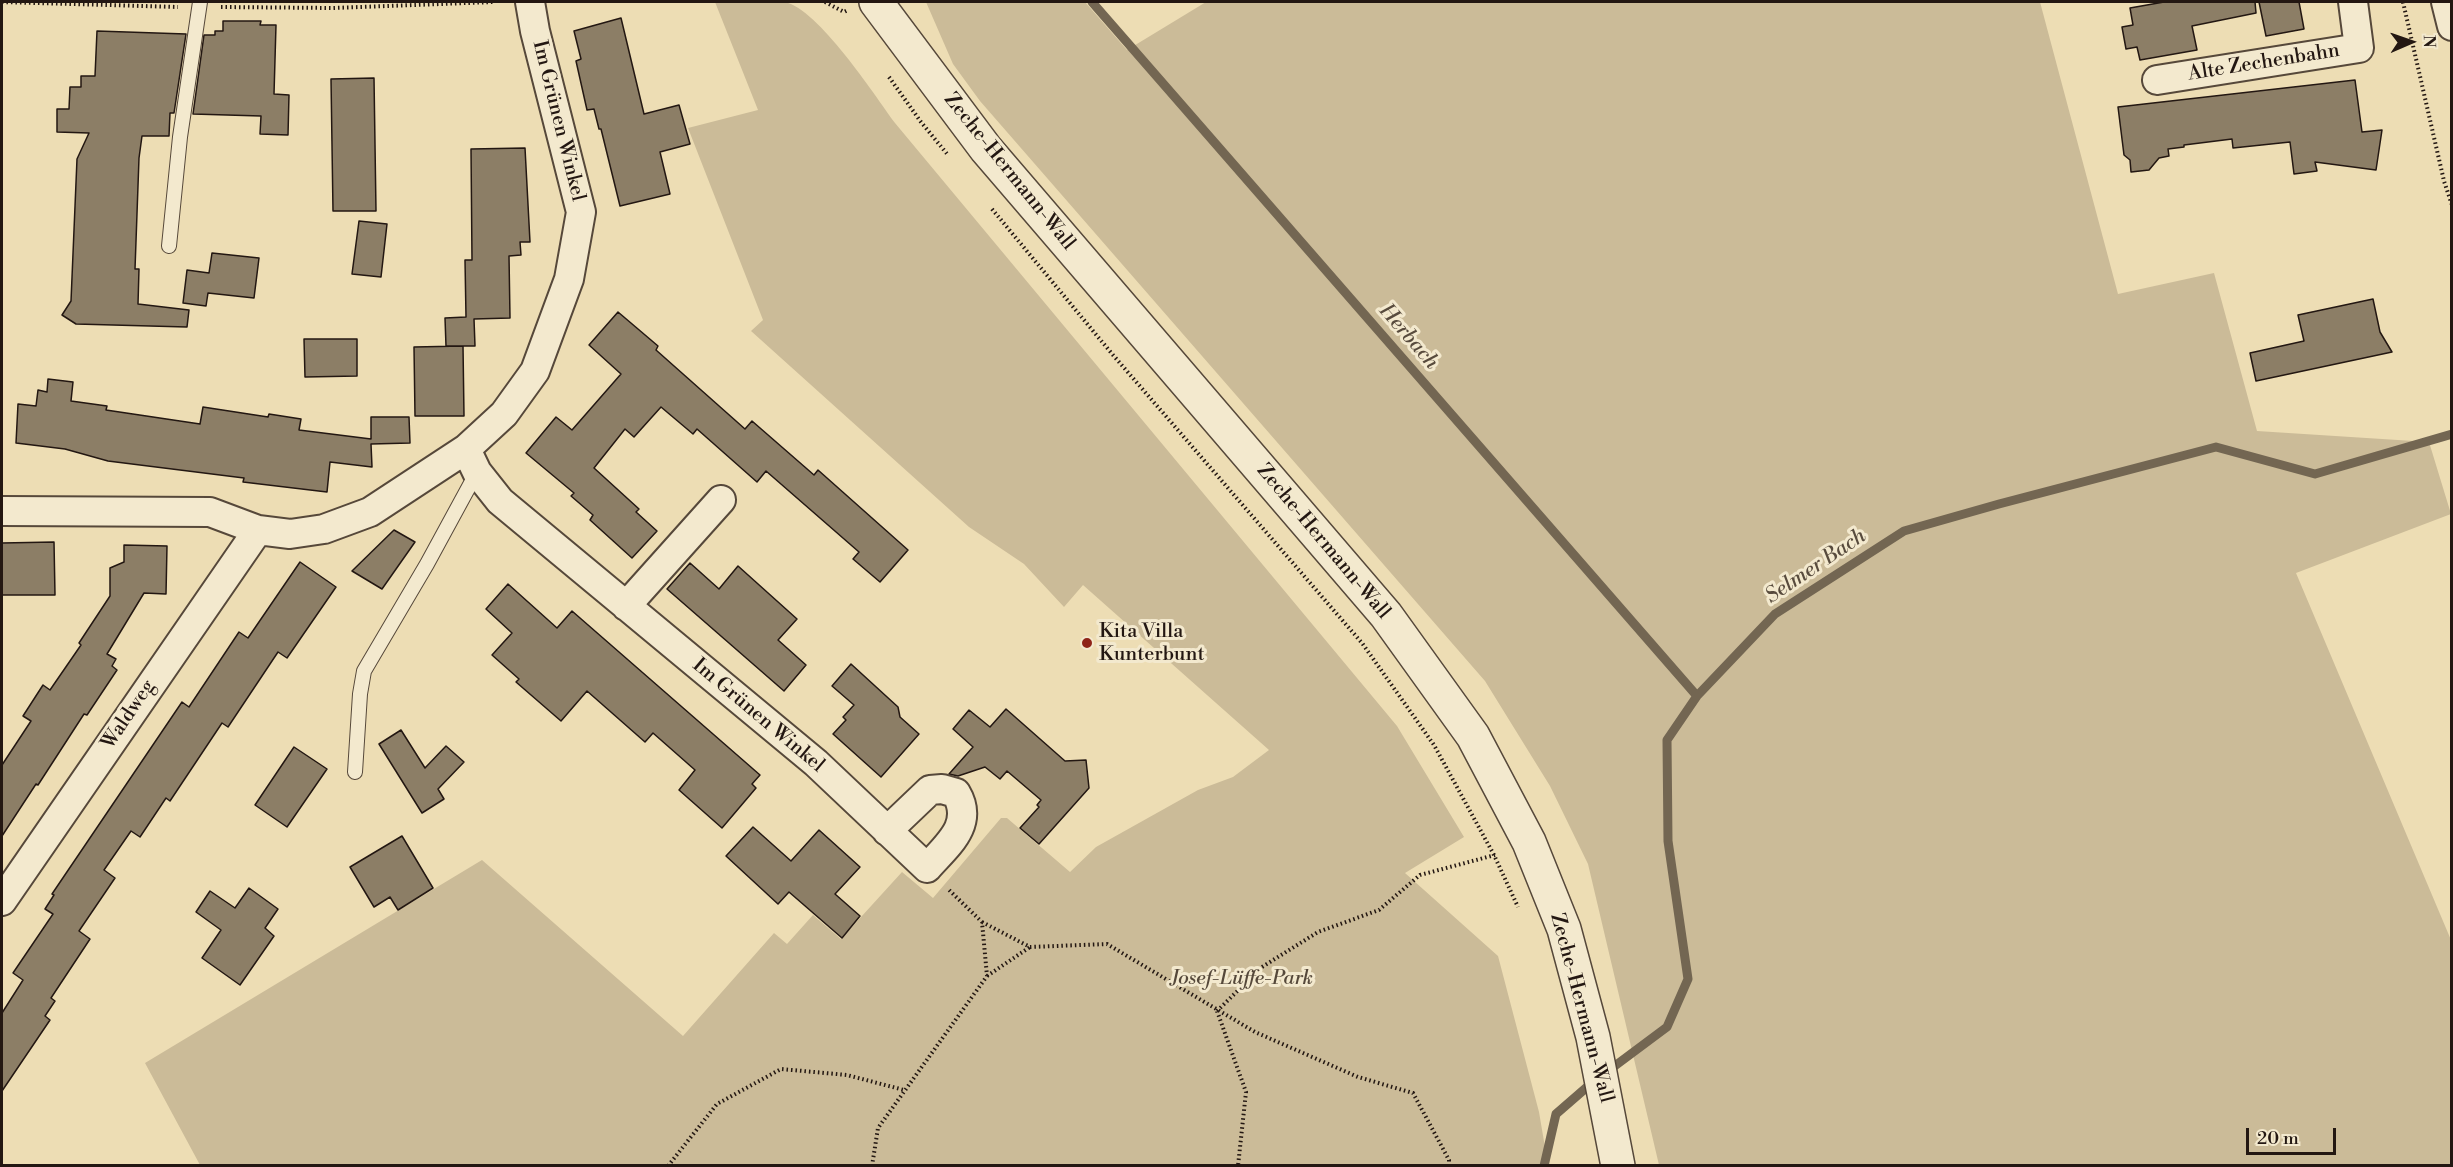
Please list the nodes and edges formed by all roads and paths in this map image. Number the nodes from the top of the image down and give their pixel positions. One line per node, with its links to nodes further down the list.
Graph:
1 (2, 2): 8 (path)
2 (494, 2): 8 (path)
3 (530, 2): 18 (street, Im Grünen Winkel)
4 (876, 2): 38 (street, Zeche-Hermann-Wall)
5 (2353, 2): 13 (street, Alte Zechenbahn)
6 (2403, 2): 16 (path)
7 (2446, 2): 11 (street)
8 (200, 4): 17 (lane)
9 (844, 12): 10 (path)
10 (850, 21)
11 (2451, 26)
12 (882, 67): 14 (path)
13 (2157, 80)
14 (950, 158)
15 (987, 203): 25 (path)
16 (2451, 205)
17 (169, 246)
18 (471, 460): 21 (street); 22 (street, Im Grünen Winkel); 23 (lane)
19 (720, 500): 22 (street)
20 (2, 511): 21 (street)
21 (258, 530): 27 (street, Waldweg)
22 (626, 606): 24 (street, Im Grünen Winkel)
23 (355, 772)
24 (887, 831): 26 (street, Im Grünen Winkel); 26 (street)
25 (1494, 855): 28 (path); 32 (path)
26 (927, 868): 29 (path)
27 (2, 901)
28 (1519, 908)
29 (982, 922): 30 (path); 31 (path)
30 (1030, 947): 31 (path); 32 (path)
31 (987, 976): 33 (path)
32 (1217, 1011): 36 (path); 37 (path)
33 (904, 1090): 34 (path); 35 (path)
34 (668, 1166)
35 (872, 1166)
36 (1239, 1166)
37 (1449, 1166)
38 (1618, 1166)

